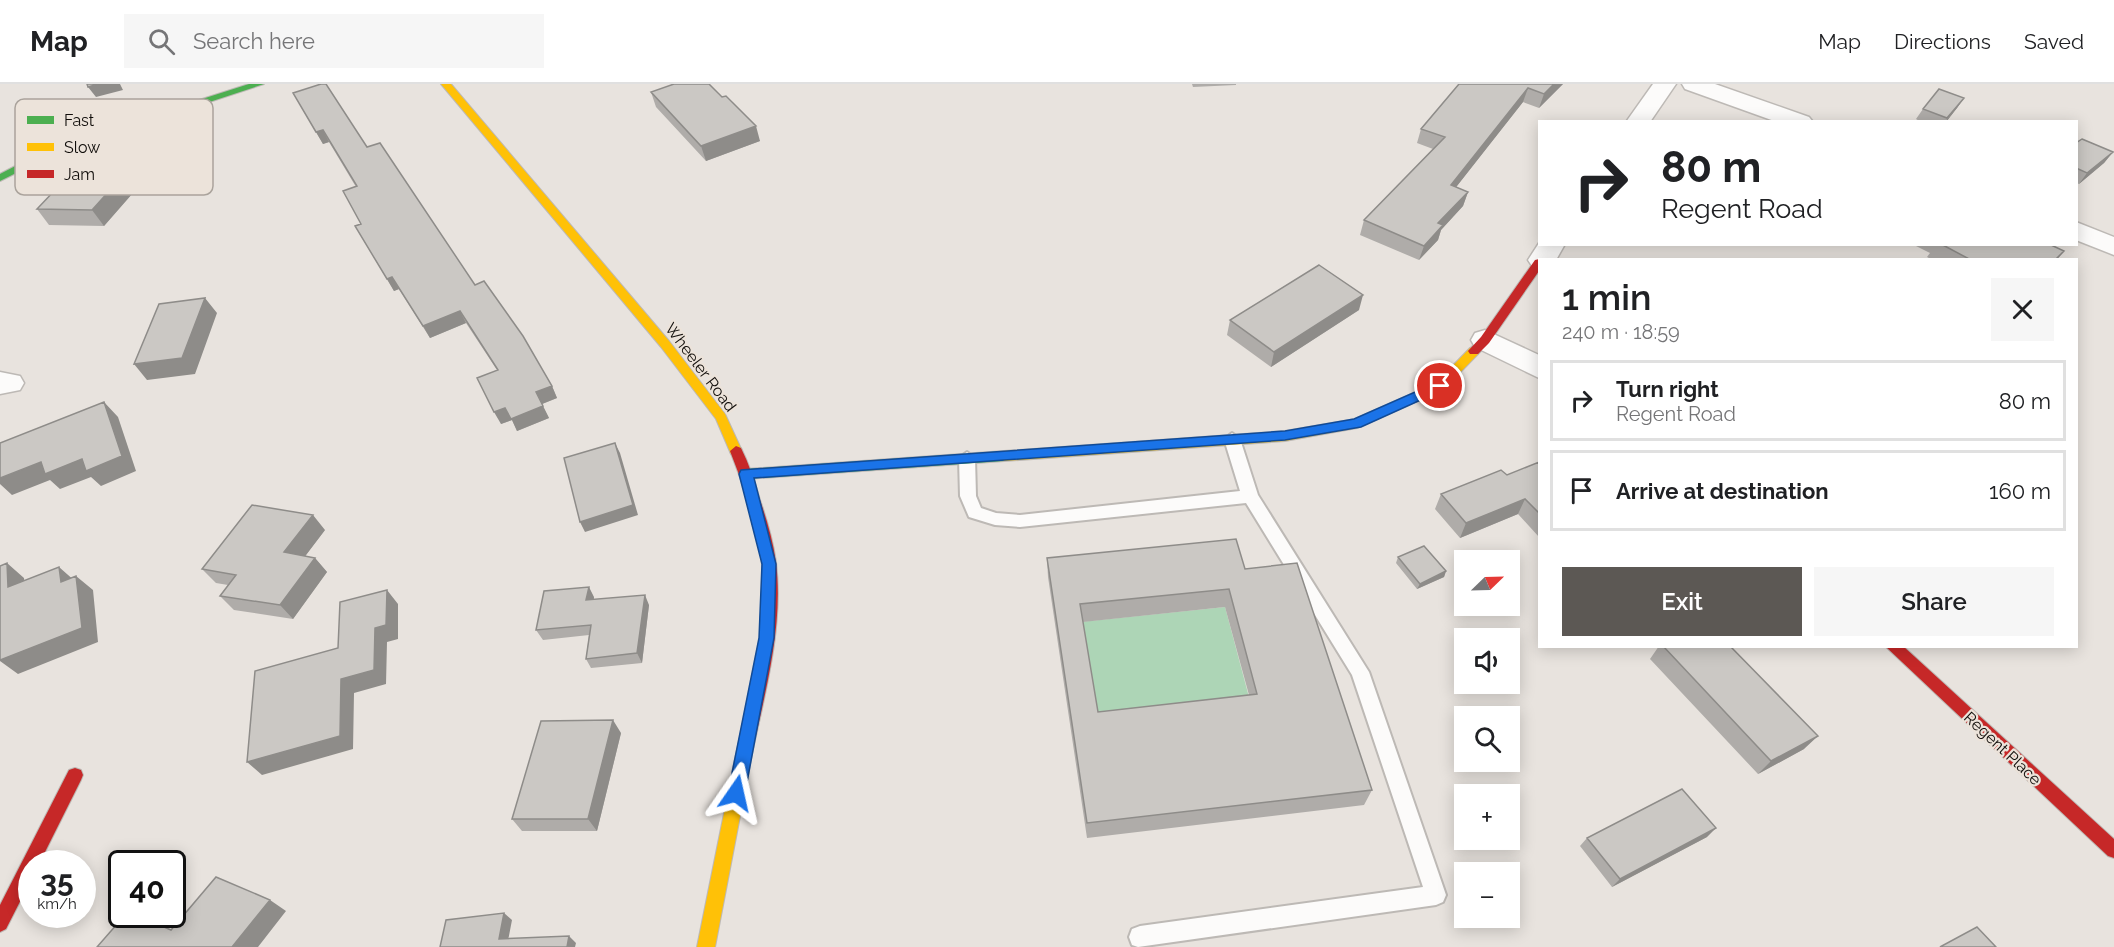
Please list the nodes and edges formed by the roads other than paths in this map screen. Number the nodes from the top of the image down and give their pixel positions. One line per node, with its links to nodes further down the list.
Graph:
1 (259, 84): 5 (street)
2 (446, 84): 17 (street, Wheeler Road)
3 (1665, 84): 6 (street)
4 (1693, 84): 7 (street)
5 (213, 99)
6 (1639, 120)
7 (1795, 120)
8 (15, 170): 9 (street)
9 (0, 178)
10 (2078, 231): 11 (street)
11 (2114, 247)
12 (1538, 264): 13 (street)
13 (1485, 340): 14 (street); 15 (street)
14 (1538, 367)
15 (1232, 440): 16 (street); 18 (lane)
16 (967, 458): 17 (street); 18 (lane)
17 (746, 474): 24 (street, Wheeler Road)
18 (1250, 496): 23 (lane)
19 (1894, 648): 21 (street, Regent Place)
20 (75, 775): 22 (street)
21 (2114, 850)
22 (0, 923)
23 (1140, 937)
24 (706, 947)

